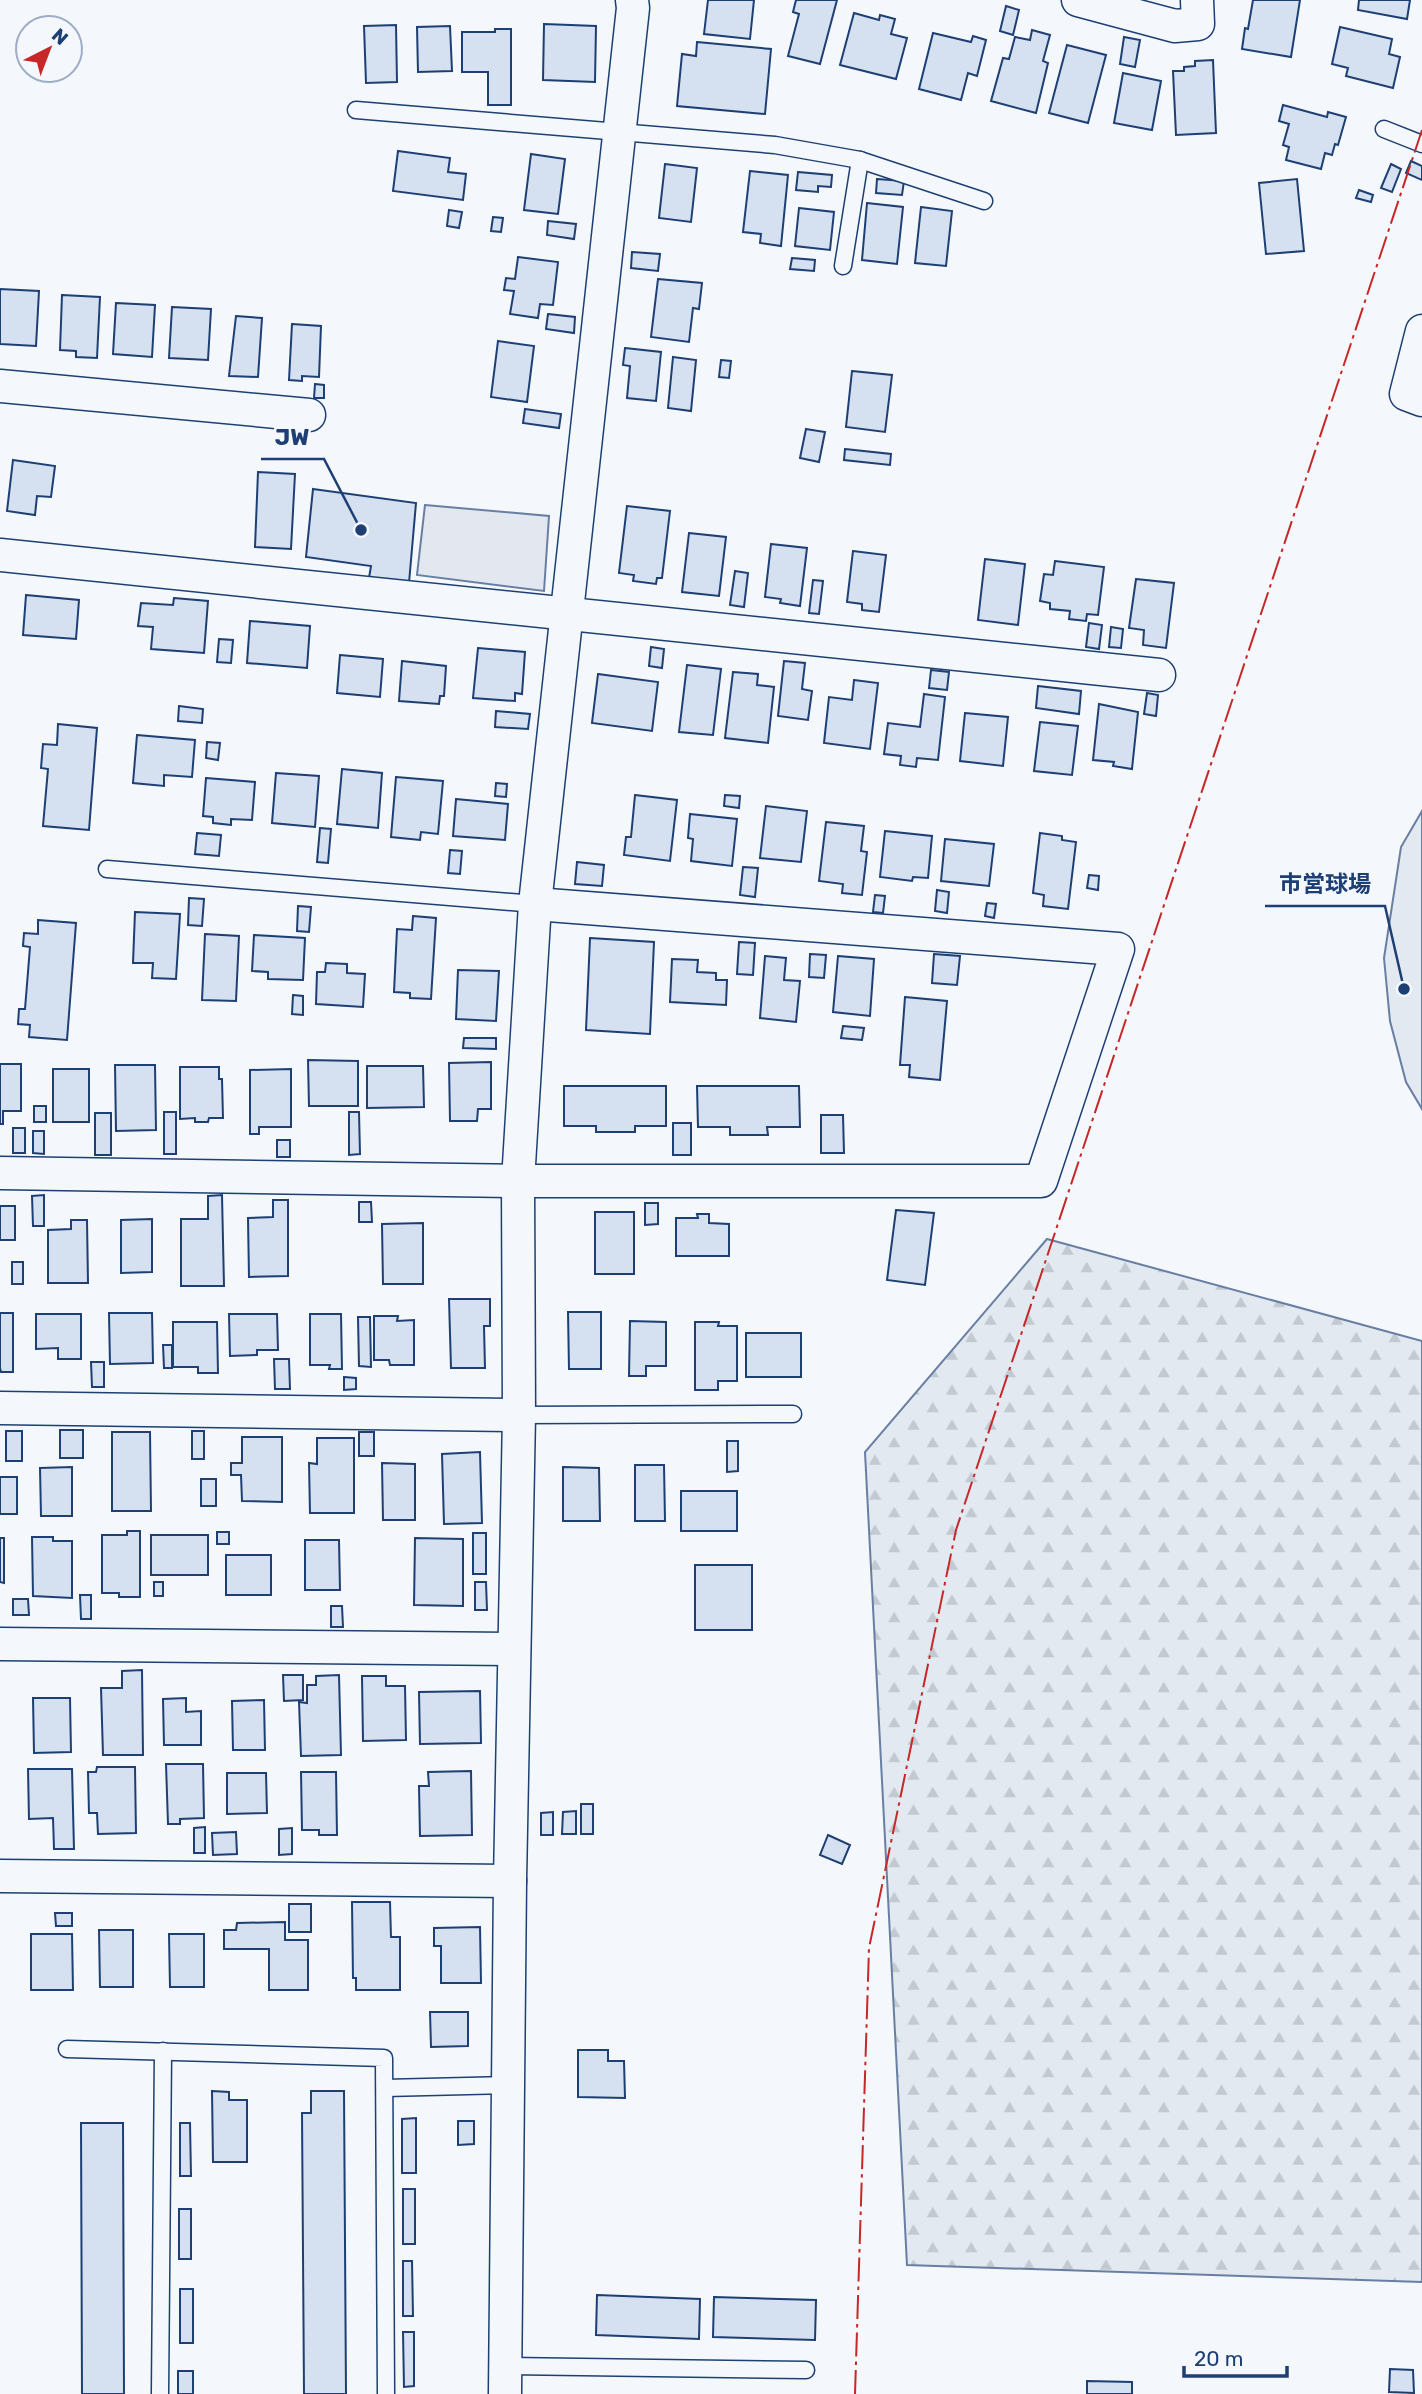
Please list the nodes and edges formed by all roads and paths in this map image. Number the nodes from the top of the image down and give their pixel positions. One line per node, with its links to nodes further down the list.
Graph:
1 (632, 0): 6 (street)
2 (1078, 0): 3 (street)
3 (1197, 0)
4 (356, 110): 6 (lane)
5 (1384, 129): 7 (lane)
6 (619, 131): 8 (lane); 16 (street)
7 (1422, 144)
8 (860, 160): 9 (lane); 10 (lane)
9 (984, 201)
10 (843, 266)
11 (1422, 331): 13 (street)
12 (0, 386): 14 (street)
13 (1422, 400)
14 (309, 415)
15 (0, 555): 16 (street)
16 (568, 613): 17 (street); 19 (street)
17 (1159, 675)
18 (107, 869): 19 (lane)
19 (535, 904): 21 (street); 21 (street)
20 (0, 1173): 21 (street)
21 (518, 1181): 24 (street)
22 (0, 1408): 24 (street)
23 (793, 1414): 24 (lane)
24 (519, 1415): 26 (street)
25 (0, 1644): 26 (street)
26 (514, 1649): 28 (street)
27 (0, 1876): 28 (street)
28 (510, 1881): 31 (street)
29 (67, 2049): 30 (lane)
30 (163, 2051): 32 (lane); 35 (lane)
31 (509, 2085): 32 (lane); 34 (street)
32 (385, 2088): 36 (lane)
33 (806, 2370): 34 (lane)
34 (505, 2380)
35 (160, 2394)
36 (386, 2394)

